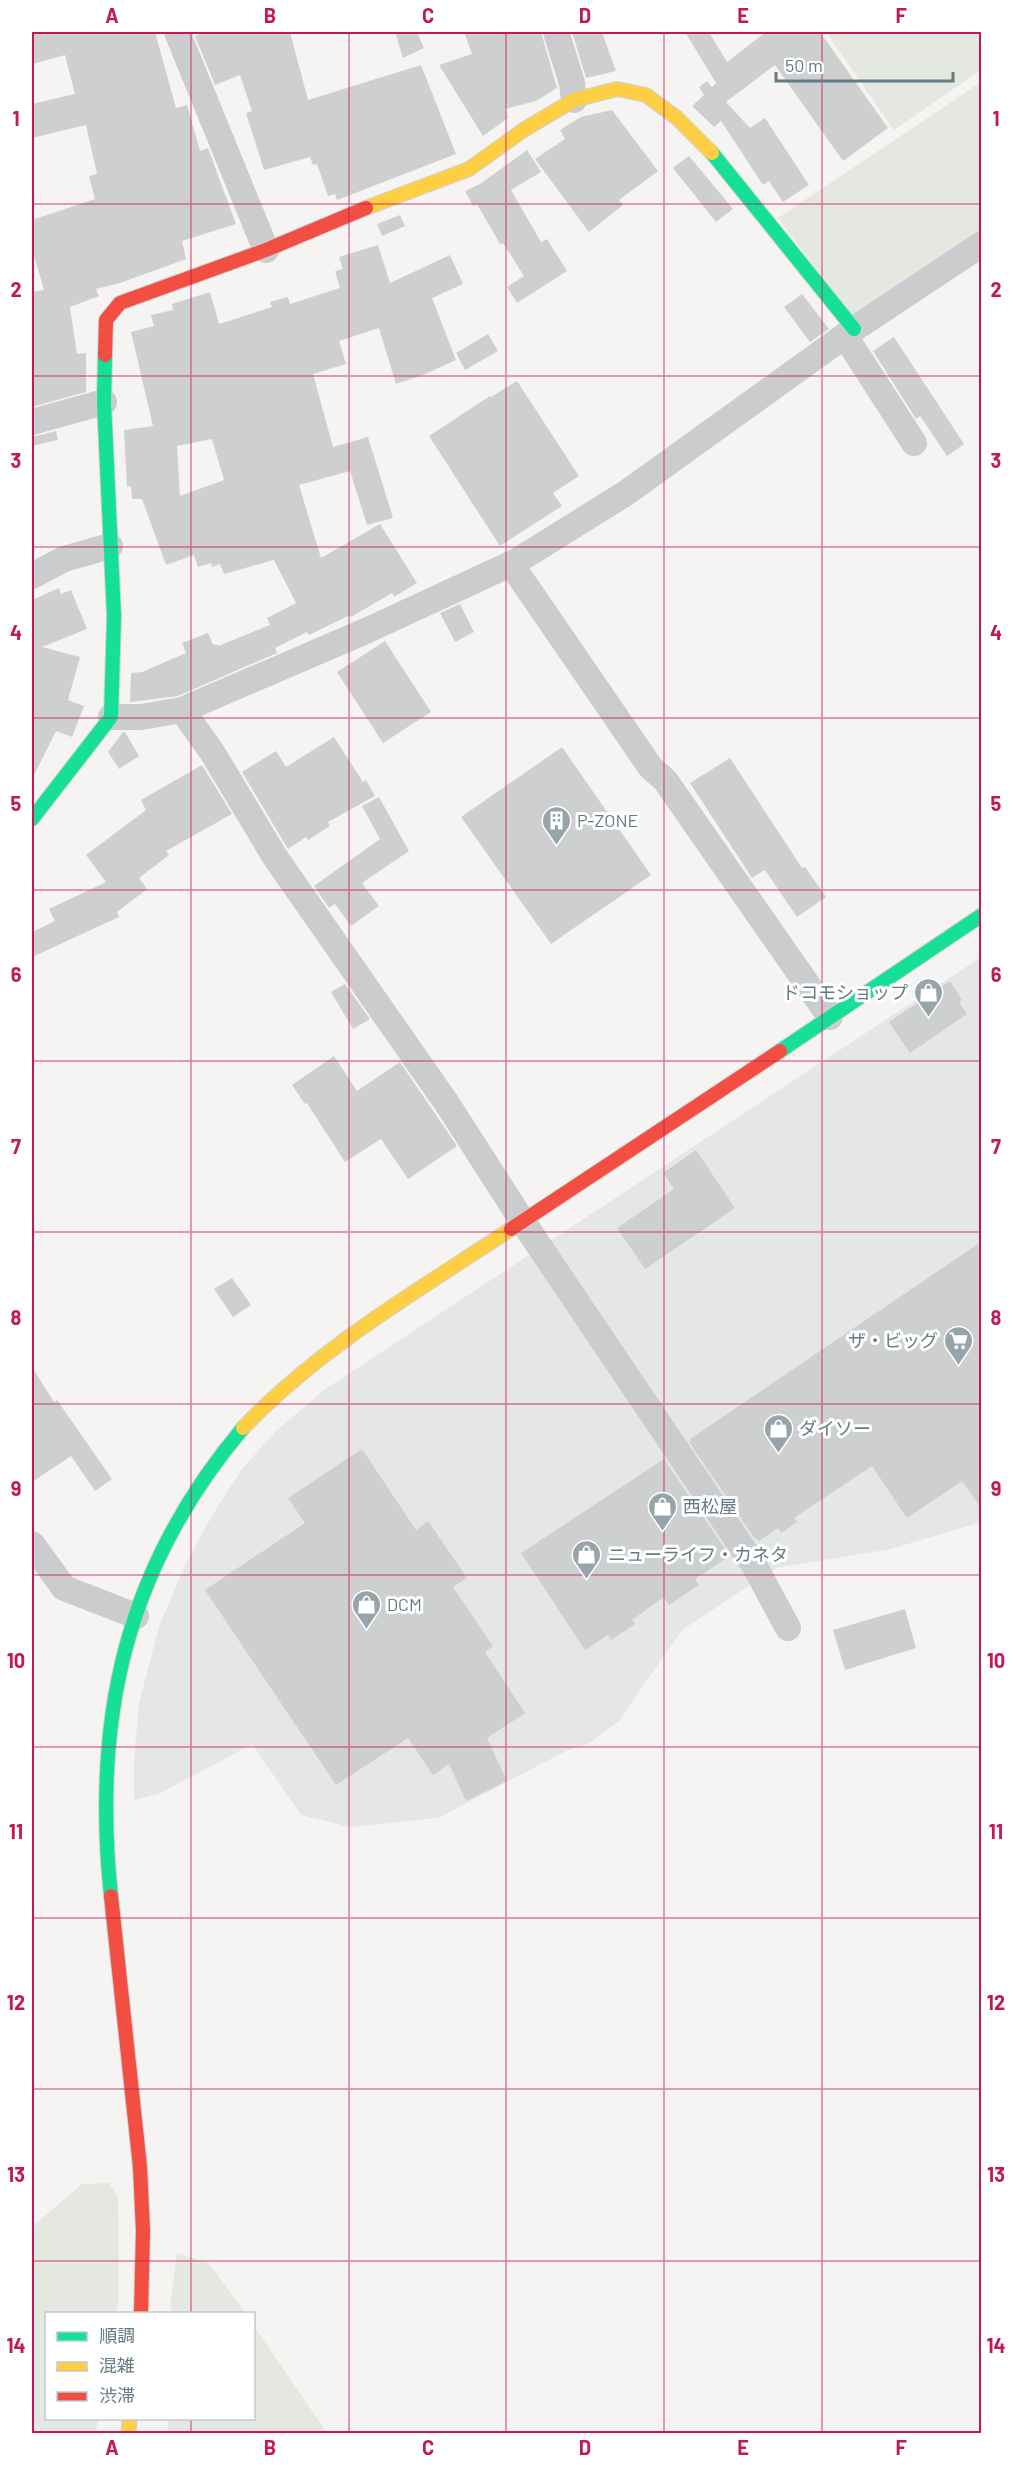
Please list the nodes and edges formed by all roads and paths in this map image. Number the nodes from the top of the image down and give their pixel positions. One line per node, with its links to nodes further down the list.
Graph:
1 (177, 32): 5 (street)
2 (556, 32): 3 (street)
3 (574, 100): 5 (street); 6 (street)
4 (981, 244): 6 (street)
5 (266, 250): 7 (street)
6 (849, 333): 9 (street); 11 (street)
7 (104, 402): 8 (street); 10 (street)
8 (32, 422)
9 (914, 443)
10 (110, 546): 12 (street); 14 (street)
11 (512, 564): 13 (street); 17 (street)
12 (32, 576)
13 (182, 710): 14 (street); 18 (street)
14 (111, 717): 15 (street)
15 (32, 819)
16 (981, 915): 17 (street)
17 (830, 1017): 18 (street)
18 (523, 1222): 20 (street); 21 (street)
19 (32, 1544): 20 (street)
20 (136, 1616): 22 (street)
21 (788, 1628)
22 (141, 2312)

